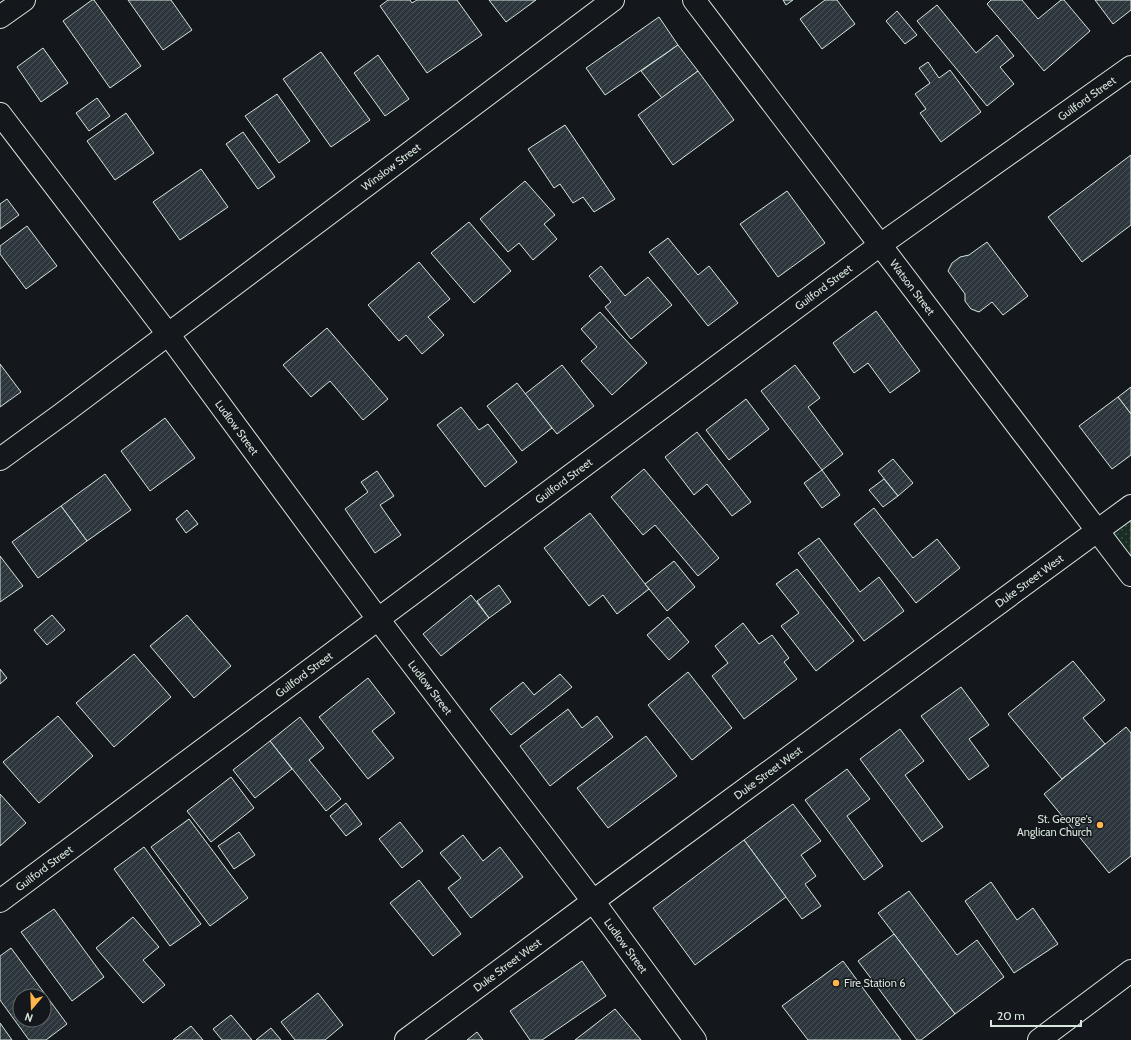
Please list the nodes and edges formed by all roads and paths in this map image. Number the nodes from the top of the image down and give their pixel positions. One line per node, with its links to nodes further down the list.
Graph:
1 (24, 0): 4 (street)
2 (613, 0): 8 (street, Winslow Street)
3 (694, 0): 7 (street, Watson Street)
4 (0, 17)
5 (1131, 67): 7 (street, Guilford Street)
6 (0, 114): 8 (street, Ludlow Street)
7 (880, 245): 11 (street, Watson Street); 13 (street, Guilford Street)
8 (168, 334): 9 (street, Winslow Street); 13 (street, Ludlow Street)
9 (0, 459)
10 (1131, 506): 11 (street, Duke Street West)
11 (1098, 531): 12 (street, Watson Street); 15 (street, Duke Street West)
12 (1131, 575)
13 (378, 619): 14 (street, Guilford Street); 15 (street, Ludlow Street)
14 (0, 901)
15 (593, 901): 17 (street, Duke Street West); 18 (street, Ludlow Street)
16 (1131, 971): 19 (street)
17 (406, 1040)
18 (695, 1040)
19 (1039, 1040)

